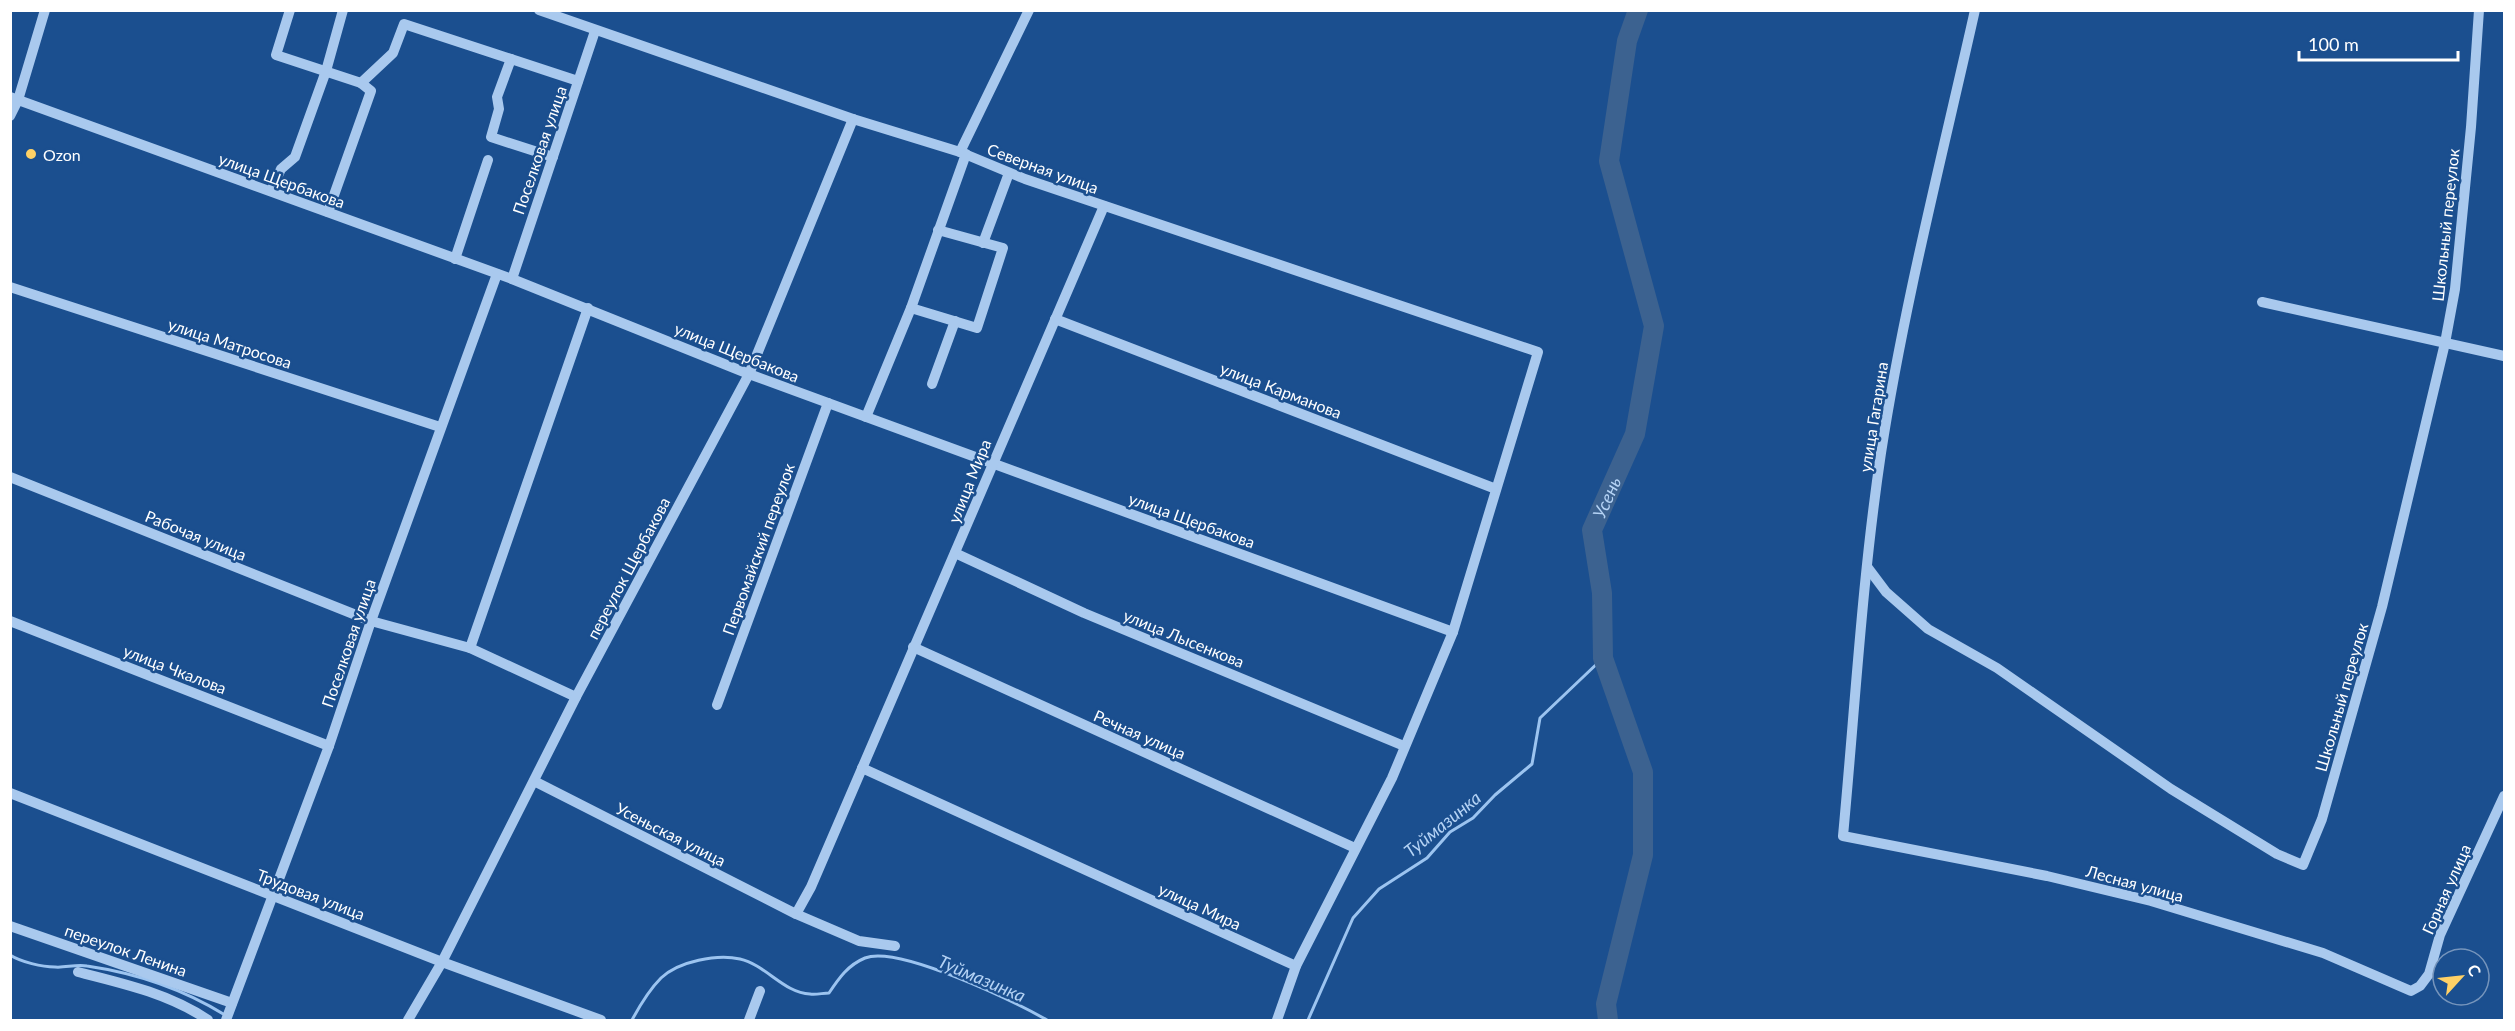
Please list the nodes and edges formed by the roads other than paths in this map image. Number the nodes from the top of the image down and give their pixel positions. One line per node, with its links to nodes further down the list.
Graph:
1 (45, 10): 13 (street)
2 (290, 10): 10 (street)
3 (343, 10): 10 (street)
4 (539, 10): 8 (street, Северная улица)
5 (1029, 10): 16 (street)
6 (1976, 10): 45 (street, улица Гагарина)
7 (2479, 10): 34 (street, Школьный переулок)
8 (595, 31): 11 (street, Поселковая улица); 15 (street, Северная улица)
9 (511, 59): 11 (street); 12 (street); 17 (street)
10 (326, 71): 12 (street); 20 (street)
11 (578, 81): 17 (street, Поселковая улица)
12 (361, 83): 22 (street)
13 (14, 98): 14 (street); 20 (street, улица Щербакова)
14 (10, 116)
15 (853, 119): 16 (street, Северная улица); 36 (street, переулок Щербакова)
16 (963, 153): 19 (street, Северная улица); 23 (street)
17 (553, 156): 27 (street, Поселковая улица)
18 (488, 160): 25 (street)
19 (1009, 173): 21 (street, Северная улица); 24 (street)
20 (271, 192): 22 (street, улица Щербакова)
21 (1104, 206): 32 (street, улица Мира); 43 (street, Северная улица)
22 (328, 212): 25 (street, улица Щербакова)
23 (938, 230): 24 (street); 31 (street)
24 (983, 243): 33 (street)
25 (455, 259): 26 (street, улица Щербакова)
26 (497, 274): 27 (street, улица Щербакова); 40 (street, Поселковая улица)
27 (512, 279): 30 (street, улица Щербакова)
28 (10, 287): 40 (street, улица Матросова)
29 (2262, 303): 34 (street)
30 (588, 308): 36 (street, улица Щербакова); 50 (street)
31 (911, 309): 33 (street); 39 (street)
32 (1055, 319): 41 (street, улица Мира); 43 (street, улица Карманова)
33 (955, 321): 37 (street)
34 (2445, 343): 35 (street); 45 (street, Школьный переулок)
35 (2505, 356)
36 (749, 374): 38 (street, улица Щербакова); 51 (street, переулок Щербакова)
37 (932, 384)
38 (828, 403): 39 (street, улица Щербакова); 52 (street, Первомайский переулок)
39 (866, 417): 41 (street, улица Щербакова)
40 (440, 427): 47 (street, Поселковая улица)
41 (992, 463): 44 (street, улица Мира); 48 (street, улица Щербакова)
42 (10, 477): 47 (street, Рабочая улица)
43 (1496, 489): 48 (street)
44 (955, 554): 49 (street, улица Мира); 54 (street, улица Лысенкова)
45 (1868, 568): 59 (street, улица Гагарина)
46 (10, 621): 53 (street, улица Чкалова)
47 (371, 621): 50 (street, Рабочая улица); 53 (street, Поселковая улица)
48 (1453, 632): 54 (street)
49 (913, 647): 55 (street, улица Мира); 60 (street, Речная улица)
50 (470, 648): 51 (street, Рабочая улица)
51 (576, 697): 56 (street, переулок Щербакова)
52 (717, 705)
53 (330, 746): 61 (street, Поселковая улица)
54 (1404, 746): 60 (street)
55 (862, 768): 62 (street, улица Мира); 66 (street, улица Мира)
56 (534, 781): 62 (street, Усеньская улица); 65 (street, переулок Щербакова)
57 (10, 792): 61 (street, Трудовая улица)
58 (2505, 796): 69 (street, Горная улица)
59 (1843, 836): 69 (street, Лесная улица)
60 (1355, 848): 66 (street)
61 (272, 895): 65 (street, Трудовая улица); 70 (street, Поселковая улица)
62 (796, 914): 64 (street, Усеньская улица)
63 (10, 926): 70 (street, переулок Ленина)
64 (895, 946)
65 (442, 962): 72 (street, переулок Щербакова); 73 (street, Трудовая улица)
66 (1296, 966): 75 (street)
67 (78, 972): 71 (street)
68 (760, 991): 74 (street)
69 (2411, 991)
70 (229, 1012)
71 (208, 1020)
72 (408, 1020)
73 (601, 1020)
74 (749, 1020)
75 (1277, 1020)

